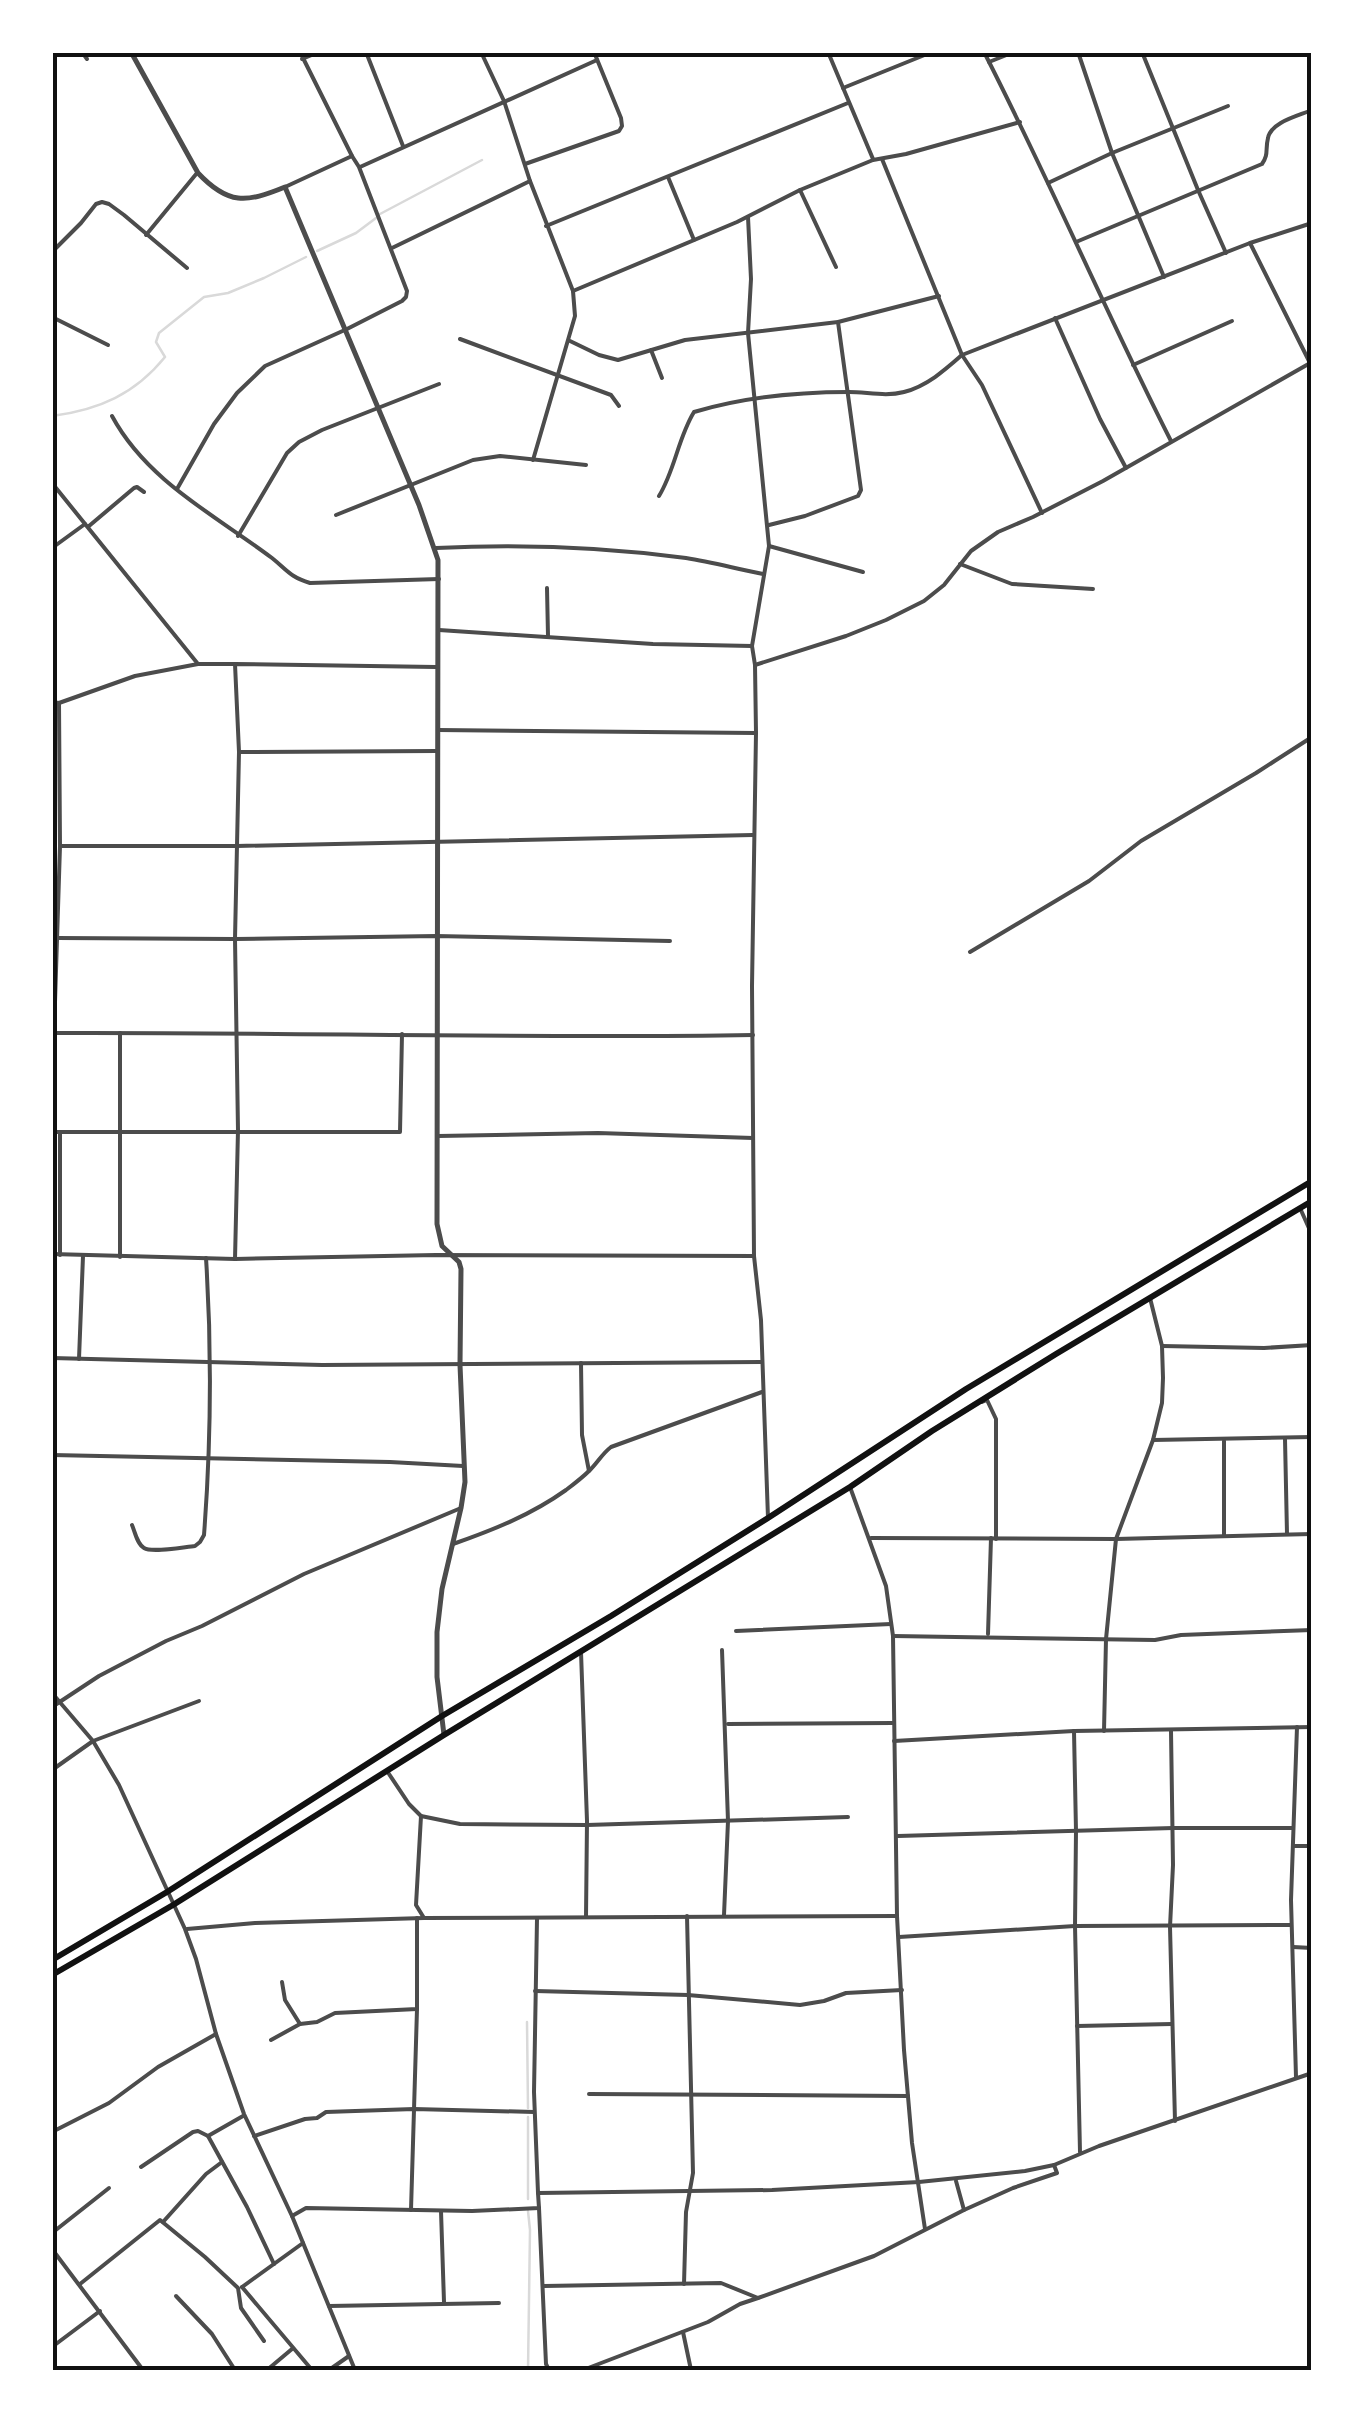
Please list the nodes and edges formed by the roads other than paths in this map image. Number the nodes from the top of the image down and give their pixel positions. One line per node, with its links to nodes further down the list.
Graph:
1 (82, 52): 14 (street)
2 (131, 52): 31 (street)
3 (319, 52): 13 (street)
4 (366, 52): 24 (street)
5 (481, 52): 18 (street)
6 (594, 52): 15 (street)
7 (828, 52): 17 (street)
8 (932, 52): 17 (street)
9 (984, 52): 16 (street)
10 (1014, 52): 16 (street)
11 (1078, 52): 25 (street)
12 (1142, 52): 23 (street)
13 (301, 56): 26 (street)
14 (87, 59)
15 (598, 60): 18 (street); 29 (street)
16 (989, 62): 22 (street)
17 (842, 88): 19 (street)
18 (504, 101): 24 (street); 29 (street)
19 (848, 103): 28 (street); 32 (street)
20 (1228, 106): 23 (street)
21 (1312, 110): 37 (street)
22 (1020, 122): 27 (street); 34 (street)
23 (1174, 128): 25 (street); 37 (street)
24 (404, 147): 30 (street)
25 (1112, 153): 34 (street); 39 (street)
26 (352, 156): 30 (street); 35 (street)
27 (882, 159): 28 (street); 54 (street)
28 (873, 160): 36 (street)
29 (525, 164): 33 (street)
30 (359, 167): 47 (street)
31 (198, 173): 35 (street); 43 (street)
32 (668, 177): 41 (street); 44 (street)
33 (530, 181): 41 (street); 47 (street)
34 (1048, 183): 45 (street)
35 (285, 187): 60 (street)
36 (800, 190): 38 (street); 50 (street)
37 (1198, 190): 39 (street); 49 (street)
38 (748, 217): 44 (street); 61 (street)
39 (1138, 217): 45 (street); 52 (street)
40 (1310, 224): 42 (street); 46 (street)
41 (546, 226): 53 (street)
42 (1312, 230)
43 (146, 235): 48 (street); 51 (street)
44 (694, 240): 53 (street)
45 (1076, 242): 55 (street)
46 (1250, 243): 49 (street); 67 (street)
47 (392, 248): 60 (street)
48 (52, 252)
49 (1226, 253): 52 (street)
50 (836, 267)
51 (187, 268)
52 (1164, 277): 55 (street)
53 (573, 291): 63 (street)
54 (939, 296): 59 (street); 66 (street)
55 (1103, 300): 57 (street); 68 (street)
56 (52, 317): 64 (street)
57 (1055, 318): 66 (street); 80 (street)
58 (1232, 321): 68 (street)
59 (838, 322): 61 (street); 72 (street)
60 (346, 330): 75 (street); 83 (street)
61 (748, 333): 65 (street); 73 (street)
62 (460, 339): 69 (street)
63 (569, 340): 65 (street); 69 (street)
64 (108, 345)
65 (651, 350): 70 (street)
66 (962, 355): 72 (street); 86 (street)
67 (1310, 362): 77 (street)
68 (1133, 365): 77 (street)
69 (558, 377): 74 (street); 78 (street)
70 (662, 378)
71 (439, 384): 75 (street)
72 (848, 392): 73 (street); 89 (street)
73 (754, 398): 85 (street); 89 (street)
74 (619, 406)
75 (379, 408): 82 (street); 90 (street)
76 (112, 416): 83 (street)
77 (1172, 441): 80 (street)
78 (534, 460): 79 (street); 82 (street)
79 (586, 464)
80 (1126, 468): 86 (street)
81 (52, 484): 88 (street)
82 (410, 485): 87 (street); 93 (street)
83 (177, 488): 90 (street)
84 (144, 492): 88 (street)
85 (659, 496)
86 (1042, 513): 94 (street)
87 (336, 515)
88 (87, 524): 92 (street); 103 (street)
89 (768, 525): 91 (street)
90 (238, 536): 97 (street)
91 (770, 546): 95 (street); 96 (street)
92 (52, 548)
93 (436, 548): 96 (street); 97 (street)
94 (960, 564): 99 (street); 105 (street)
95 (863, 572)
96 (763, 574): 102 (street)
97 (439, 578): 100 (street)
98 (547, 588): 101 (street)
99 (1093, 588)
100 (439, 630): 101 (street); 106 (street)
101 (548, 636): 102 (street)
102 (752, 646): 105 (street)
103 (198, 664): 104 (street); 107 (street)
104 (235, 664): 106 (street); 112 (street)
105 (755, 665): 109 (street)
106 (439, 667): 108 (street)
107 (56, 702): 113 (street)
108 (438, 730): 109 (street); 111 (street)
109 (756, 733): 115 (street)
110 (1312, 737): 123 (street)
111 (436, 751): 112 (street); 116 (street)
112 (239, 752): 118 (street)
113 (60, 819): 114 (street); 117 (street)
114 (52, 821)
115 (753, 835): 116 (street); 129 (street)
116 (437, 840): 118 (street); 119 (street)
117 (60, 846): 118 (street); 120 (street)
118 (238, 846): 121 (street)
119 (436, 936): 121 (street); 122 (street); 128 (street)
120 (57, 938): 121 (street); 126 (street)
121 (235, 939): 124 (street)
122 (670, 940)
123 (970, 952)
124 (238, 1032): 125 (street); 127 (street); 131 (street)
125 (120, 1033): 126 (street); 130 (street)
126 (53, 1034)
127 (402, 1034): 128 (street); 131 (street)
128 (437, 1034): 129 (street); 133 (street)
129 (753, 1035): 134 (street)
130 (120, 1130): 131 (street); 132 (street); 144 (street)
131 (238, 1130): 146 (street)
132 (56, 1132): 140 (street)
133 (436, 1136): 134 (street); 141 (street)
134 (753, 1138): 143 (street)
135 (1310, 1185): 148 (main road)
136 (1312, 1201): 137 (main road)
137 (1300, 1208): 138 (street); 147 (main road)
138 (1312, 1235)
139 (52, 1254): 140 (street)
140 (60, 1255): 142 (street)
141 (453, 1255): 143 (street); 146 (street); 157 (street)
142 (83, 1256): 144 (street); 153 (street)
143 (754, 1256): 156 (street)
144 (120, 1257): 145 (street)
145 (206, 1258): 146 (street); 154 (street)
146 (235, 1259)
147 (1150, 1298): 150 (main road); 151 (street)
148 (1061, 1330): 150 (main road); 170 (main road)
149 (1312, 1345): 151 (street)
150 (1070, 1346): 159 (main road)
151 (1162, 1346): 162 (street)
152 (52, 1358): 153 (street)
153 (79, 1359): 154 (street)
154 (211, 1360): 157 (street); 165 (street)
155 (580, 1362): 156 (street); 157 (street); 167 (street)
156 (761, 1362): 158 (street)
157 (460, 1366): 166 (street)
158 (762, 1392): 167 (street); 170 (street)
159 (978, 1403): 168 (main road); 176 (street)
160 (1284, 1438): 161 (street); 163 (street); 172 (street)
161 (1312, 1438)
162 (1153, 1440): 163 (street); 177 (street)
163 (1224, 1440): 174 (street)
164 (52, 1455): 165 (street)
165 (210, 1458): 166 (street); 171 (street)
166 (464, 1466): 169 (street)
167 (590, 1471): 178 (street)
168 (850, 1486): 175 (street); 186 (main road)
169 (461, 1508): 178 (street); 188 (street)
170 (768, 1518): 191 (main road)
171 (132, 1526)
172 (1286, 1534): 173 (street); 174 (street)
173 (1312, 1534)
174 (1224, 1537): 177 (street)
175 (870, 1538): 176 (street); 179 (street)
176 (993, 1538): 177 (street); 183 (street)
177 (1116, 1539): 184 (street)
178 (453, 1544): 191 (street)
179 (891, 1624): 181 (street); 182 (street)
180 (1312, 1630): 184 (street)
181 (736, 1631)
182 (893, 1636): 183 (street); 192 (street)
183 (988, 1636): 184 (street)
184 (1106, 1639): 196 (street)
185 (722, 1650): 193 (street)
186 (580, 1652): 199 (main road); 207 (street)
187 (52, 1693): 188 (street)
188 (60, 1700): 190 (street); 200 (street)
189 (199, 1702): 200 (street)
190 (52, 1706)
191 (442, 1716): 199 (street); 214 (main road)
192 (893, 1723): 193 (street); 201 (street)
193 (726, 1724): 206 (street)
194 (1312, 1727): 195 (street)
195 (1297, 1728): 197 (street); 209 (street)
196 (1104, 1731): 197 (street); 198 (street)
197 (1171, 1731): 208 (street)
198 (1074, 1732): 201 (street); 210 (street)
199 (444, 1734): 203 (main road)
200 (93, 1740): 202 (street); 214 (street)
201 (894, 1740): 211 (street)
202 (52, 1770)
203 (387, 1771): 204 (street); 215 (main road)
204 (421, 1816): 207 (street); 220 (street)
205 (848, 1817): 206 (street)
206 (728, 1821): 207 (street); 216 (street)
207 (586, 1825): 219 (street)
208 (1173, 1828): 209 (street); 210 (street); 224 (street)
209 (1293, 1828): 212 (street)
210 (1076, 1831): 211 (street); 223 (street)
211 (897, 1836): 218 (street)
212 (1293, 1846): 213 (street); 222 (street)
213 (1312, 1846)
214 (167, 1892): 215 (street); 229 (main road)
215 (173, 1904): 225 (street); 230 (main road)
216 (724, 1915): 217 (street); 218 (street)
217 (687, 1916): 219 (street); 234 (street)
218 (897, 1916): 226 (street)
219 (586, 1917): 221 (street)
220 (420, 1918): 221 (street); 225 (street); 235 (street)
221 (537, 1918): 233 (street)
222 (1291, 1925): 224 (street); 227 (street)
223 (1075, 1926): 224 (street); 226 (street); 238 (street)
224 (1170, 1927): 237 (street)
225 (185, 1929): 239 (street)
226 (898, 1937): 232 (street)
227 (1293, 1948): 228 (street); 242 (street)
228 (1312, 1948)
229 (52, 1960)
230 (52, 1975)
231 (282, 1982): 236 (street)
232 (902, 1990): 234 (street); 245 (street)
233 (535, 1991): 234 (street); 247 (street)
234 (688, 1995): 244 (street)
235 (416, 2010): 236 (street); 246 (street)
236 (300, 2024): 240 (street)
237 (1172, 2024): 238 (street); 249 (street)
238 (1077, 2026): 253 (street)
239 (216, 2034): 248 (street); 250 (street)
240 (271, 2040)
241 (1312, 2074): 242 (street)
242 (1296, 2078): 249 (street)
243 (588, 2094): 244 (street)
244 (690, 2096): 245 (street); 261 (street)
245 (908, 2096): 258 (street)
246 (414, 2109): 247 (street); 252 (street); 264 (street)
247 (535, 2112): 260 (street)
248 (244, 2114): 251 (street); 252 (street)
249 (1175, 2121): 253 (street)
250 (52, 2132)
251 (208, 2136): 254 (street); 256 (street)
252 (254, 2136): 266 (street)
253 (1080, 2154): 255 (street)
254 (222, 2162): 267 (street); 272 (street)
255 (1054, 2165): 257 (street); 263 (street)
256 (141, 2167)
257 (956, 2179): 258 (street); 263 (street)
258 (919, 2182): 261 (street); 268 (street)
259 (110, 2188): 269 (street)
260 (538, 2192): 261 (street); 262 (street)
261 (690, 2192): 274 (street)
262 (539, 2208): 265 (street); 275 (street)
263 (964, 2210): 268 (street)
264 (411, 2211): 265 (street); 266 (street)
265 (441, 2212): 279 (street)
266 (292, 2216): 270 (street)
267 (163, 2222): 273 (street); 276 (street)
268 (926, 2229): 278 (street)
269 (52, 2233)
270 (303, 2243): 272 (street); 281 (street)
271 (52, 2249): 273 (street)
272 (274, 2264): 276 (street)
273 (80, 2284): 282 (street)
274 (684, 2284): 275 (street); 278 (street)
275 (544, 2286): 294 (street)
276 (240, 2288): 284 (street); 286 (street)
277 (176, 2296): 289 (street)
278 (758, 2298): 283 (street)
279 (444, 2303): 280 (street); 281 (street)
280 (499, 2303)
281 (330, 2306): 287 (street)
282 (100, 2311): 285 (street); 288 (street)
283 (683, 2332): 295 (street); 296 (street)
284 (264, 2341)
285 (52, 2347)
286 (292, 2348): 290 (street); 291 (street)
287 (349, 2356): 292 (street); 293 (street)
288 (143, 2370)
289 (235, 2370)
290 (267, 2370)
291 (312, 2370)
292 (329, 2370)
293 (355, 2370)
294 (549, 2370)
295 (583, 2370)
296 (692, 2370)

